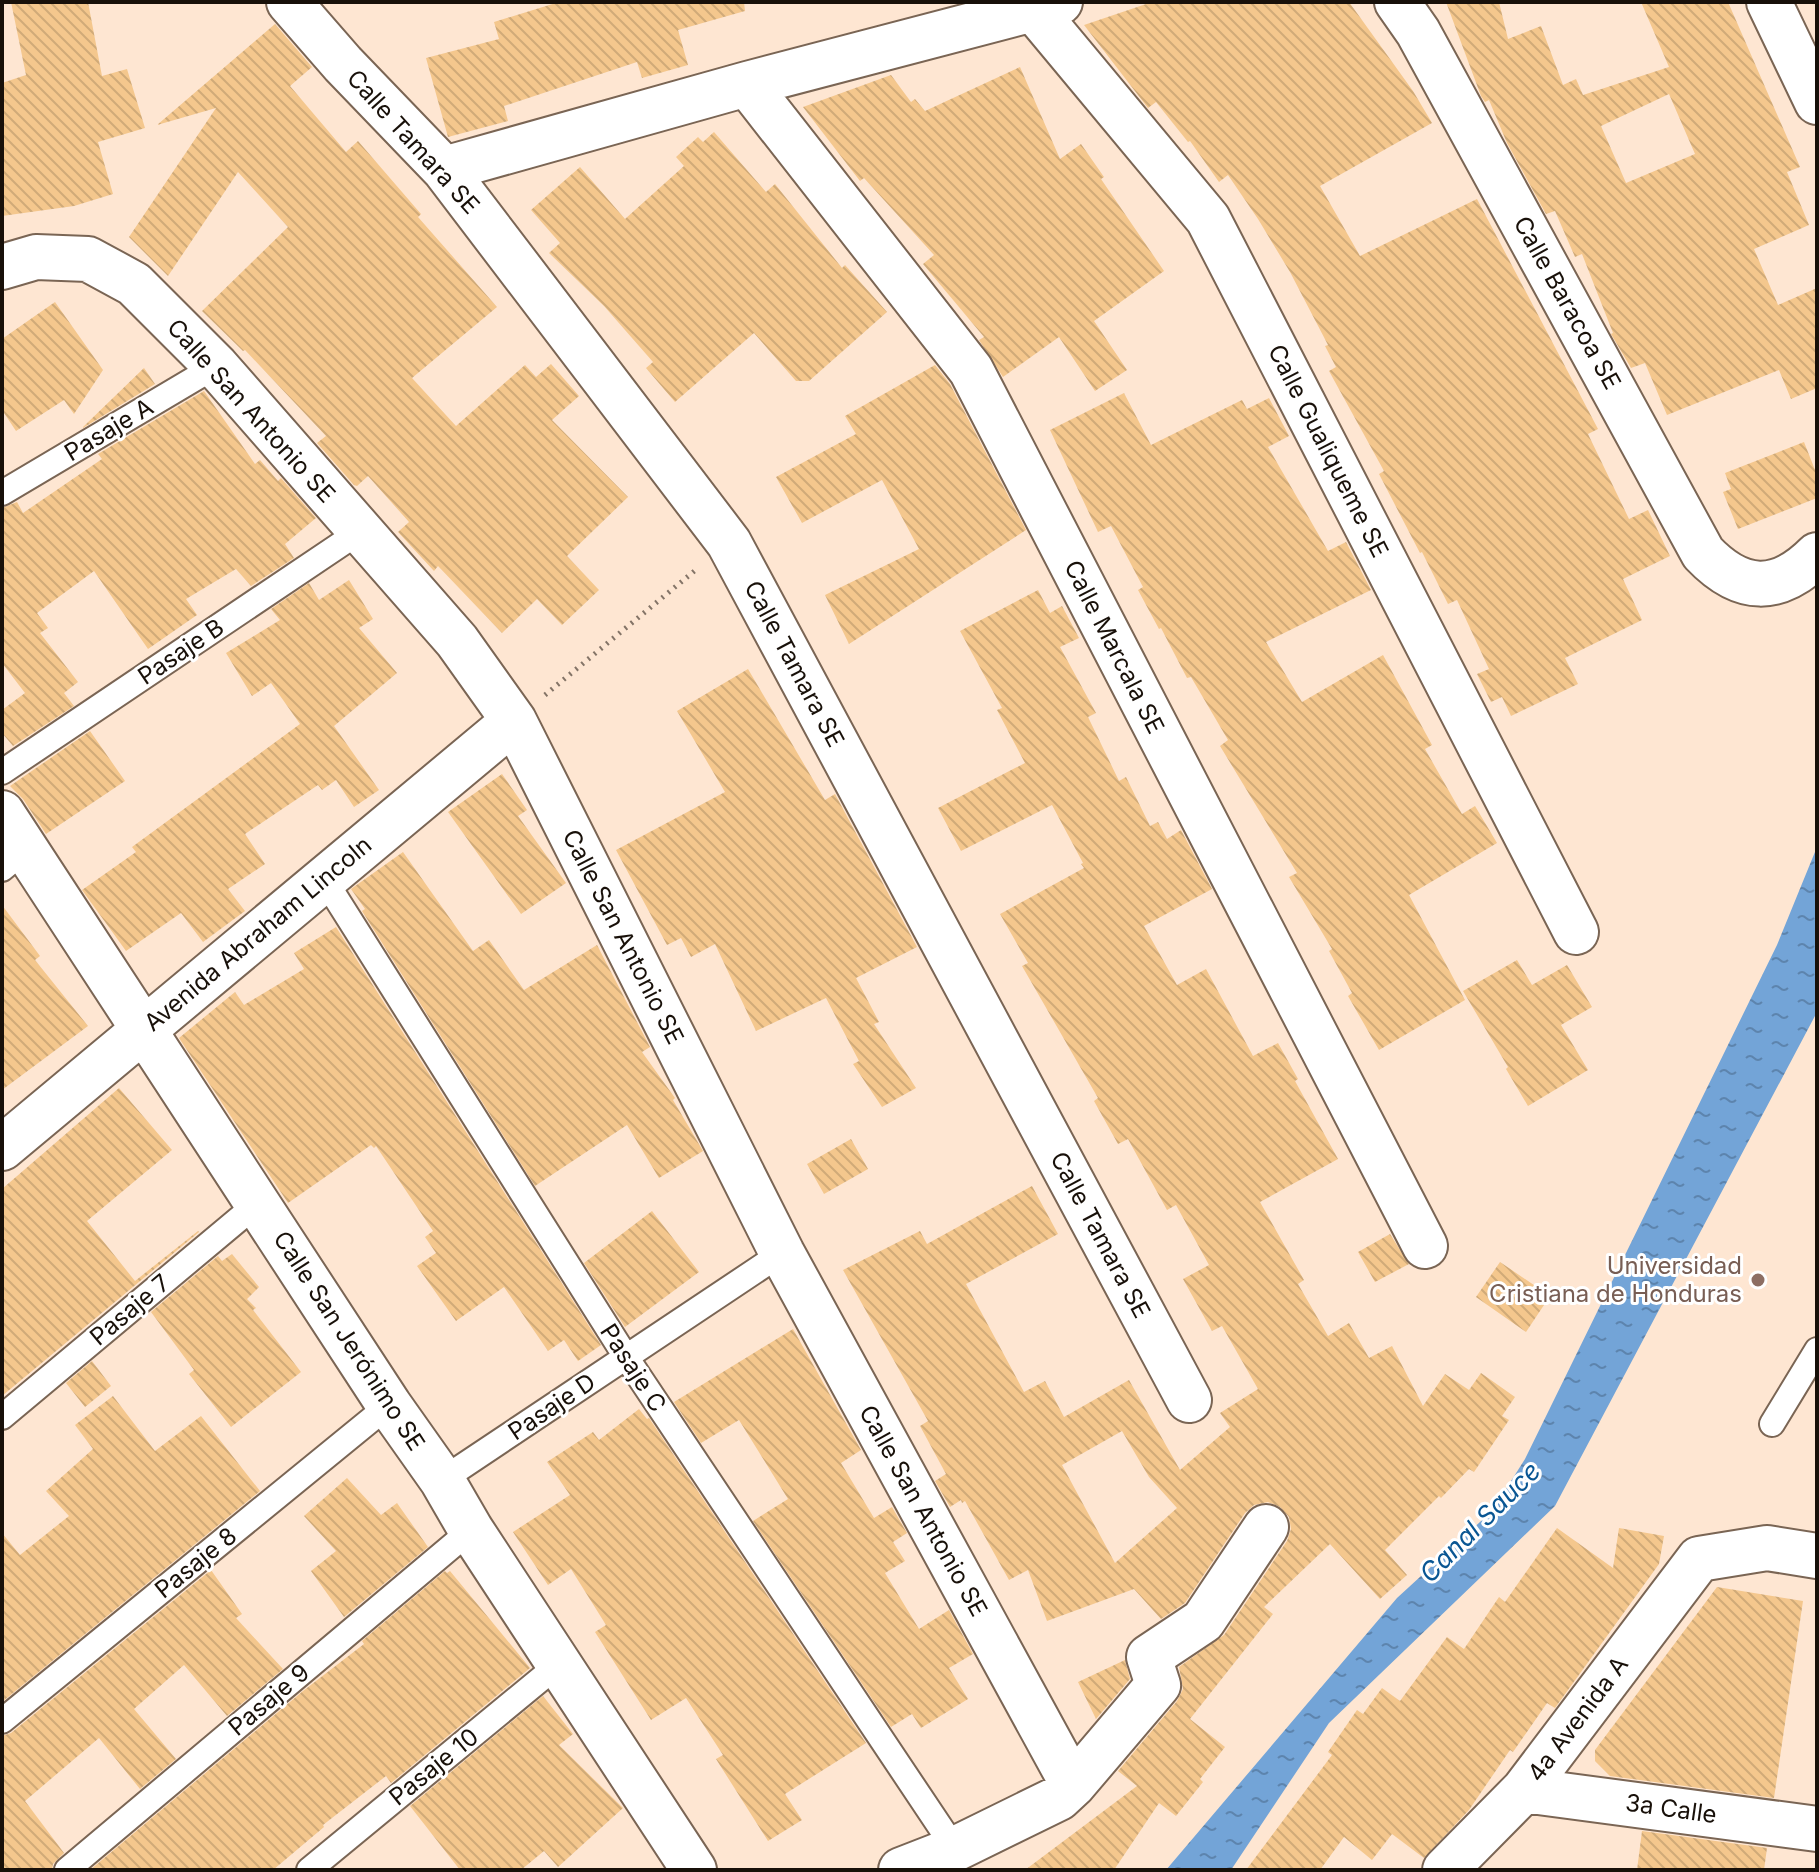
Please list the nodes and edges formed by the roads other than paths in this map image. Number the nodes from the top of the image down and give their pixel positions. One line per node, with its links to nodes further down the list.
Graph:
1 (289, 2): 7 (street, Calle Tamara SE)
2 (1397, 2): 12 (street, Calle Baracoa SE)
3 (1769, 2): 6 (street)
4 (1042, 5): 5 (street); 17 (street, Calle Gualiqueme SE)
5 (747, 84): 7 (street); 21 (street, Calle Marcala SE)
6 (1817, 102)
7 (444, 169): 25 (street, Calle Tamara SE)
8 (2, 267): 9 (street, Calle San Antonio SE)
9 (216, 366): 10 (lane, Pasaje A); 11 (street, Calle San Antonio SE)
10 (2, 493)
11 (359, 532): 13 (street, Calle San Antonio SE); 14 (lane, Pasaje B)
12 (1817, 555)
13 (514, 721): 16 (street, Avenida Abraham Lincoln); 22 (street, Calle San Antonio SE)
14 (2, 772)
15 (10, 844): 18 (street, Calle San Jerónimo SE)
16 (324, 879): 18 (street, Avenida Abraham Lincoln); 24 (lane, Pasaje C)
17 (1576, 932)
18 (143, 1030): 19 (street, Avenida Abraham Lincoln); 20 (street, Calle San Jerónimo SE)
19 (2, 1148)
20 (258, 1203): 26 (street, Calle San Jerónimo SE); 27 (lane, Pasaje 7)
21 (1425, 1246)
22 (782, 1253): 24 (lane, Pasaje D); 35 (street, Calle San Antonio SE)
23 (1817, 1350): 28 (lane)
24 (626, 1357): 29 (lane, Pasaje D); 38 (lane, Pasaje C)
25 (1189, 1400)
26 (389, 1405): 29 (street, Calle San Jerónimo SE); 34 (lane, Pasaje 8)
27 (2, 1417)
28 (1772, 1424)
29 (442, 1480): 31 (street, Calle San Jerónimo SE)
30 (1266, 1527): 35 (street)
31 (471, 1530): 33 (street, Calle San Jerónimo SE); 39 (lane, Pasaje 9)
32 (1817, 1556): 36 (street, 4a Avenida A)
33 (559, 1664): 40 (lane, Pasaje 10); 41 (street, Calle San Jerónimo SE)
34 (2, 1721)
35 (1073, 1785): 38 (street)
36 (1524, 1790): 37 (street, 3a Calle); 43 (street, 4a Avenida A)
37 (1817, 1829)
38 (955, 1849): 42 (street)
39 (67, 1870)
40 (309, 1870)
41 (694, 1870)
42 (901, 1870)
43 (1445, 1870)

